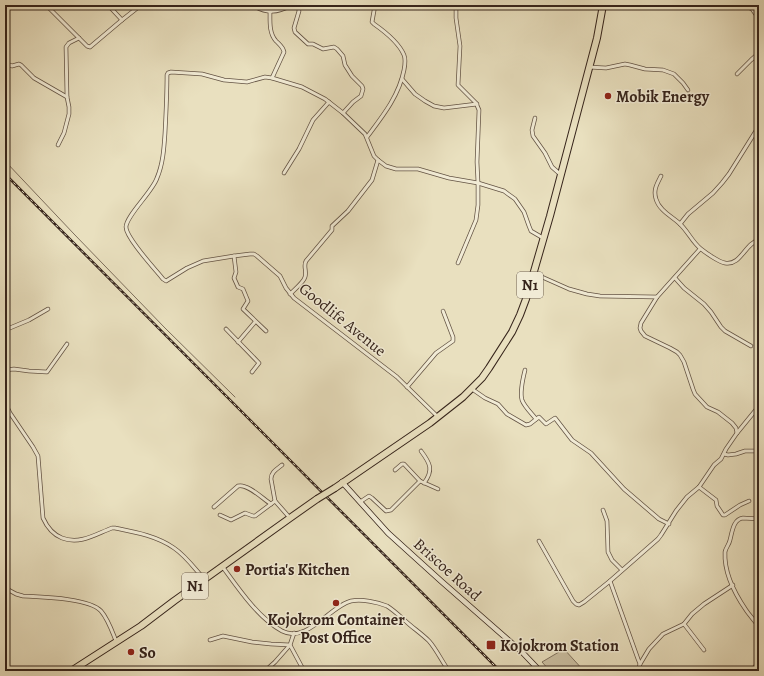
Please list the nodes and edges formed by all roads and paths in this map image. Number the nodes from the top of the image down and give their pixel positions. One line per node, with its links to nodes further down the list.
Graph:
1 (46, 5): 14 (street)
2 (108, 5): 13 (street)
3 (141, 5): 13 (street)
4 (252, 5): 11 (street)
5 (292, 5): 11 (street)
6 (298, 5): 25 (street)
7 (376, 5): 20 (street)
8 (456, 5): 24 (street)
9 (603, 5): 17 (highway, N1)
10 (744, 5): 12 (street)
11 (270, 12): 19 (street)
12 (759, 19)
13 (122, 20): 14 (street)
14 (79, 38): 22 (street)
15 (759, 53): 18 (street)
16 (5, 63): 22 (street)
17 (589, 67): 21 (street); 32 (highway, N1)
18 (737, 74)
19 (272, 78): 23 (street, Goodlife Avenue); 39 (street, Goodlife Avenue)
20 (402, 79): 24 (street); 28 (street)
21 (688, 90)
22 (66, 97): 29 (street)
23 (329, 102): 25 (street, Goodlife Avenue); 31 (street)
24 (477, 104): 34 (street)
25 (343, 113): 28 (street, Goodlife Avenue)
26 (535, 118): 32 (street)
27 (759, 126): 35 (street)
28 (367, 137): 30 (street, Goodlife Avenue)
29 (58, 145)
30 (378, 160): 34 (street); 43 (street)
31 (284, 173)
32 (560, 174): 36 (highway, N1)
33 (661, 176): 35 (street)
34 (478, 183): 36 (street); 40 (street)
35 (680, 224): 38 (street)
36 (543, 238): 41 (highway, N1)
37 (759, 240): 38 (street)
38 (700, 248): 42 (street)
39 (234, 256): 43 (street, Goodlife Avenue); 47 (street)
40 (458, 263)
41 (533, 273): 44 (street); 58 (highway, N1)
42 (675, 278): 44 (street); 53 (street)
43 (290, 294): 57 (street, Goodlife Avenue)
44 (657, 297): 63 (street)
45 (48, 309): 49 (street)
46 (443, 311): 57 (street)
47 (256, 322): 50 (street); 51 (street)
48 (226, 329): 51 (street)
49 (5, 330)
50 (266, 331)
51 (238, 342): 56 (street)
52 (67, 344): 54 (street)
53 (751, 346)
54 (5, 370)
55 (525, 370): 62 (street)
56 (252, 372)
57 (407, 386): 61 (street, Goodlife Avenue)
58 (472, 389): 61 (highway, N1); 62 (street)
59 (5, 404): 87 (street)
60 (759, 406): 63 (street)
61 (438, 417): 70 (highway, N1)
62 (536, 419): 83 (street)
63 (737, 433): 66 (street)
64 (421, 451): 71 (street)
65 (756, 451): 66 (street)
66 (724, 454): 72 (street)
67 (282, 465): 74 (street)
68 (395, 470): 69 (street)
69 (420, 481): 71 (street); 76 (street)
70 (342, 482): 76 (street, Briscoe Road); 81 (highway, N1, bridge)
71 (424, 483): 73 (street)
72 (699, 487): 75 (street); 83 (street)
73 (438, 489)
74 (275, 501): 77 (street); 81 (street)
75 (749, 501)
76 (360, 502): 104 (street, Briscoe Road)
77 (271, 504): 78 (street); 80 (street)
78 (214, 507)
79 (603, 510): 86 (street)
80 (220, 515)
81 (290, 518): 85 (highway, N1)
82 (759, 519): 89 (street)
83 (669, 524): 86 (street)
84 (539, 541): 88 (street)
85 (222, 566): 87 (highway, N1); 93 (street)
86 (622, 570): 88 (street)
87 (204, 579): 95 (highway, N1)
88 (610, 581): 99 (street)
89 (733, 585): 91 (street); 92 (street)
90 (5, 588): 95 (street)
91 (684, 624): 97 (street); 99 (street)
92 (759, 627)
93 (294, 633): 96 (street); 103 (street)
94 (210, 640): 96 (street)
95 (117, 642): 100 (highway, N1)
96 (290, 645): 101 (street); 102 (street)
97 (704, 650)
98 (759, 661): 106 (street)
99 (640, 664): 105 (street)
100 (71, 671)
101 (265, 671)
102 (304, 671)
103 (449, 671)
104 (540, 671)
105 (638, 671)
106 (752, 671)

